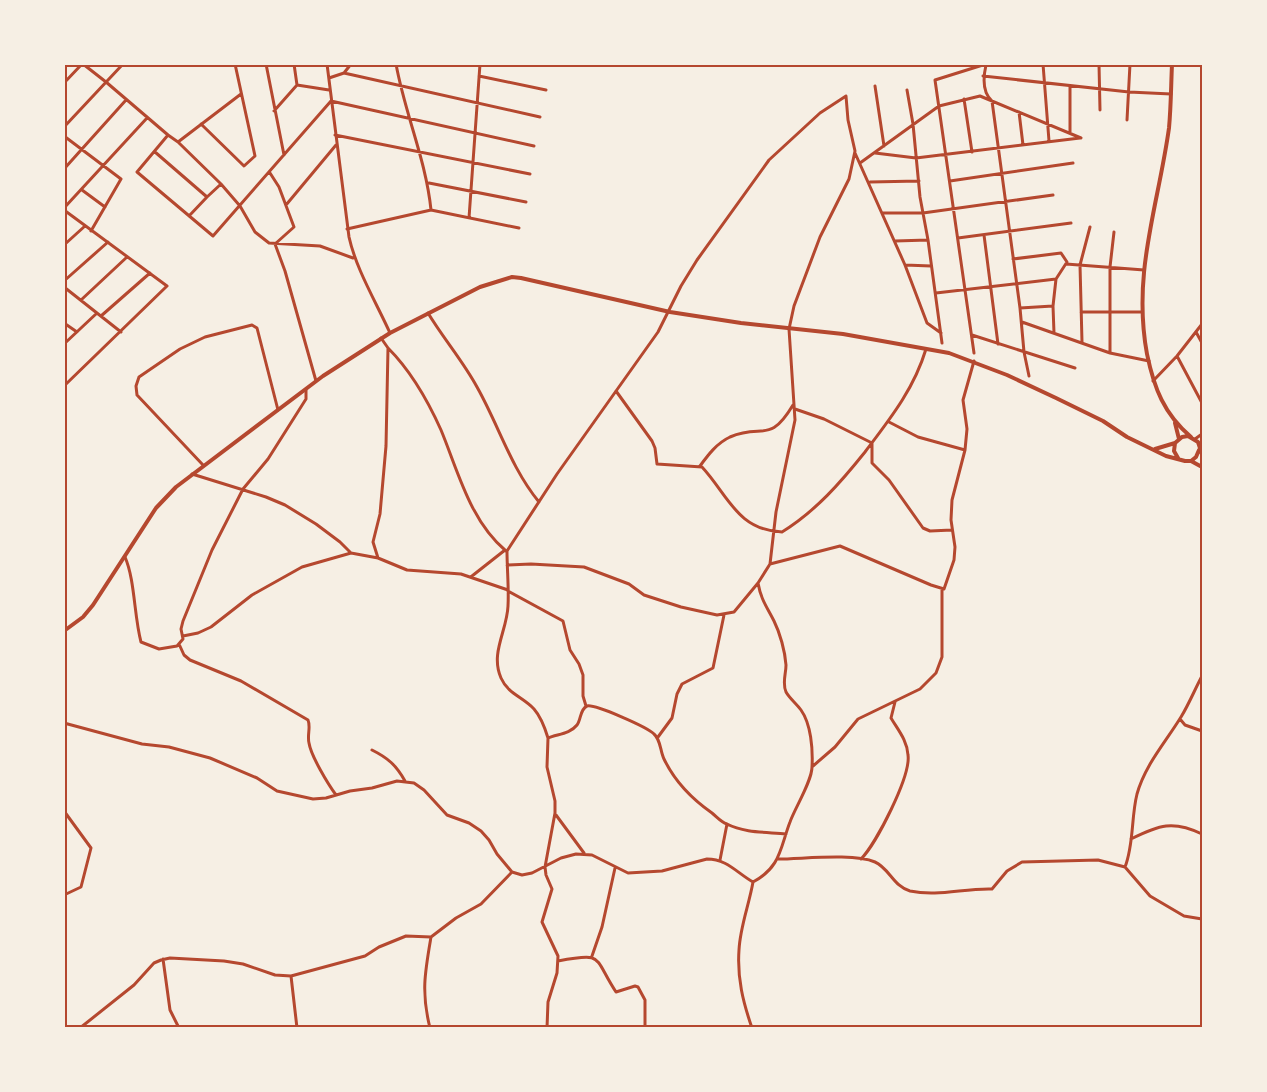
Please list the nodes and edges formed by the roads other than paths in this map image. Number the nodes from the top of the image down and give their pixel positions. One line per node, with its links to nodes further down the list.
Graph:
1 (82, 64): 19 (street); 20 (street)
2 (123, 64): 19 (street)
3 (266, 64): 40 (street)
4 (294, 64): 22 (street)
5 (327, 64): 18 (street)
6 (351, 64): 15 (street)
7 (396, 64): 23 (street)
8 (480, 64): 16 (street)
9 (1042, 64): 21 (street)
10 (1099, 64): 26 (street)
11 (1130, 64): 30 (street)
12 (1172, 64): 32 (street)
13 (986, 65): 17 (street); 38 (street)
14 (234, 66): 31 (street)
15 (344, 74): 18 (street); 23 (street)
16 (479, 76): 28 (street); 37 (street)
17 (983, 76): 21 (street); 36 (street)
18 (329, 78): 27 (street)
19 (106, 82): 34 (street); 46 (street)
20 (64, 83)
21 (1044, 83): 25 (street); 49 (street)
22 (297, 85): 27 (street); 40 (street)
23 (400, 86): 37 (street); 44 (street)
24 (875, 86): 60 (street)
25 (1070, 86): 26 (street); 51 (street)
26 (1099, 89): 30 (street); 39 (street)
27 (330, 90): 35 (street)
28 (546, 90)
29 (907, 90): 48 (street)
30 (1129, 92): 32 (street); 45 (street)
31 (241, 94): 47 (street); 47 (street)
32 (1171, 94): 123 (street)
33 (964, 99): 36 (street); 38 (street); 66 (street)
34 (126, 100): 43 (street); 62 (street)
35 (331, 101): 44 (street); 53 (street); 68 (street)
36 (992, 101): 41 (street); 61 (street)
37 (477, 103): 42 (street); 50 (street)
38 (939, 106): 48 (street); 69 (street)
39 (1100, 110)
40 (274, 111): 68 (street)
41 (1018, 112): 49 (street); 58 (street)
42 (540, 117)
43 (147, 118): 52 (street); 74 (street)
44 (411, 119): 50 (street); 65 (street)
45 (1127, 120)
46 (66, 124)
47 (201, 124): 56 (street)
48 (913, 124): 60 (street); 70 (street)
49 (1048, 125): 51 (street); 55 (street)
50 (476, 133): 59 (street); 71 (street)
51 (1070, 133): 55 (street)
52 (168, 135): 56 (street); 63 (street)
53 (335, 135): 57 (street); 65 (street)
54 (64, 136): 62 (street)
55 (1049, 141): 58 (street)
56 (178, 142): 83 (street)
57 (336, 145): 90 (street); 104 (street)
58 (1023, 145): 61 (street)
59 (534, 146)
60 (884, 146): 67 (street)
61 (998, 148): 66 (street); 77 (street)
62 (82, 150): 74 (street); 75 (street)
63 (154, 151): 87 (street); 98 (street)
64 (855, 151): 72 (street); 135 (street); 145 (street)
65 (420, 152): 71 (street); 82 (street)
66 (972, 152): 69 (street)
67 (874, 153): 70 (street); 72 (street)
68 (284, 155): 76 (street)
69 (946, 155): 70 (street); 80 (street)
70 (916, 158): 79 (street)
71 (474, 163): 78 (street); 85 (street)
72 (860, 163): 81 (street)
73 (1073, 163): 77 (street)
74 (104, 167): 84 (street); 92 (street)
75 (64, 169)
76 (270, 173): 90 (street); 91 (street)
77 (1001, 173): 80 (street); 89 (street)
78 (530, 174)
79 (919, 181): 81 (street); 97 (street)
80 (949, 181): 93 (street)
81 (869, 182): 96 (street)
82 (429, 183): 85 (street); 95 (street)
83 (221, 184): 87 (street); 91 (street)
84 (82, 190): 92 (street); 94 (street)
85 (470, 191): 88 (street); 99 (street)
86 (1053, 195): 89 (street)
87 (207, 197): 98 (street)
88 (526, 202)
89 (1005, 202): 93 (street); 106 (street)
90 (286, 205): 114 (street)
91 (240, 206): 98 (street); 114 (street)
92 (105, 207): 105 (street)
93 (953, 208): 97 (street); 109 (street)
94 (64, 209): 101 (street)
95 (431, 210): 99 (street); 104 (street)
96 (883, 213): 97 (street); 111 (street)
97 (923, 213): 110 (street)
98 (189, 216)
99 (468, 218): 103 (street)
100 (1071, 223): 106 (street)
101 (84, 226): 105 (street); 113 (street)
102 (1090, 226): 120 (street)
103 (519, 228)
104 (347, 229): 116 (street)
105 (91, 231): 112 (street)
106 (1010, 231): 108 (street); 117 (street)
107 (1114, 232): 122 (street)
108 (984, 236): 109 (street); 128 (street)
109 (957, 238): 130 (street)
110 (928, 240): 111 (street); 121 (street)
111 (895, 241): 119 (street)
112 (108, 242): 115 (street); 126 (street)
113 (64, 244)
114 (275, 244): 116 (street); 169 (street)
115 (128, 257): 124 (street); 132 (street)
116 (353, 258): 149 (street)
117 (1013, 259): 118 (street); 127 (street)
118 (1066, 264): 120 (street); 125 (street)
119 (905, 265): 121 (street); 150 (street)
120 (1080, 265): 122 (street); 136 (street)
121 (931, 266): 131 (street)
122 (1110, 267): 123 (street); 137 (street)
123 (1144, 270): 138 (street)
124 (150, 273): 141 (street); 147 (street)
125 (1056, 279): 127 (street); 133 (street)
126 (64, 281)
127 (1017, 283): 128 (street); 134 (street)
128 (991, 286): 130 (street); 157 (street)
129 (64, 287): 132 (street)
130 (964, 290): 131 (street); 152 (street)
131 (935, 293): 150 (street)
132 (81, 300): 139 (street)
133 (1053, 306): 134 (street); 151 (street)
134 (1020, 308): 143 (street)
135 (670, 312): 140 (street); 145 (street); 173 (street)
136 (1081, 312): 137 (street); 154 (street)
137 (1109, 312): 138 (street); 163 (street)
138 (1142, 312): 166 (street)
139 (97, 313): 141 (street); 146 (street)
140 (428, 313): 149 (street); 195 (street)
141 (101, 316): 147 (street)
142 (64, 322): 146 (street)
143 (1022, 322): 151 (street); 161 (street)
144 (1203, 324): 148 (street)
145 (789, 329): 160 (street); 174 (street)
146 (77, 332): 156 (street)
147 (121, 332): 171 (street)
148 (1196, 332): 158 (street); 164 (street)
149 (390, 333): 153 (street)
150 (941, 333): 155 (street)
151 (1054, 333): 154 (street)
152 (972, 335): 157 (street); 162 (street)
153 (381, 338): 159 (street); 169 (street)
154 (1082, 342): 163 (street)
155 (942, 343)
156 (64, 344)
157 (998, 344): 161 (street)
158 (1203, 344)
159 (388, 348): 198 (street); 201 (street)
160 (926, 349): 165 (street); 178 (street)
161 (1024, 352): 167 (street); 168 (street)
162 (974, 353)
163 (1110, 353): 166 (street)
164 (1177, 356): 170 (street); 175 (street)
165 (974, 361): 184 (street); 186 (street)
166 (1149, 361): 170 (street)
167 (1075, 368)
168 (1029, 376)
169 (316, 381): 172 (street)
170 (1153, 381): 179 (street)
171 (64, 386)
172 (306, 390): 177 (street); 194 (street)
173 (616, 391): 191 (street); 195 (street)
174 (794, 403): 176 (street); 191 (street)
175 (1203, 403)
176 (794, 409): 183 (street); 196 (street)
177 (278, 410): 190 (street); 190 (street)
178 (889, 422): 183 (street); 186 (street)
179 (1175, 422): 181 (street); 182 (street)
180 (1203, 434): 181 (street)
181 (1193, 438): 182 (street); 185 (street)
182 (1177, 441): 184 (street); 188 (street)
183 (872, 443): 196 (street); 197 (street)
184 (1155, 449): 188 (street)
185 (1199, 449): 187 (street); 189 (street)
186 (965, 450): 197 (street)
187 (1203, 454)
188 (1178, 459): 189 (street)
189 (1191, 461): 192 (street)
190 (204, 465): 193 (street)
191 (700, 466): 196 (street)
192 (1203, 466)
193 (192, 474): 194 (street); 200 (street)
194 (243, 489): 199 (street); 210 (street)
195 (539, 503): 198 (street)
196 (773, 530): 202 (street)
197 (952, 530): 206 (street)
198 (506, 550): 203 (street); 204 (street)
199 (351, 553): 201 (street); 210 (street)
200 (125, 557): 209 (street); 211 (street)
201 (378, 558): 204 (street)
202 (770, 564): 205 (street); 206 (street)
203 (507, 565): 207 (street); 208 (street)
204 (472, 576): 207 (street)
205 (758, 583): 208 (street); 221 (street)
206 (942, 589): 213 (street)
207 (508, 590): 214 (street); 218 (street)
208 (724, 615): 219 (street)
209 (64, 631)
210 (183, 636): 211 (street)
211 (179, 644): 223 (street)
212 (1203, 676): 215 (street)
213 (895, 701): 221 (street); 231 (street)
214 (586, 706): 218 (street); 219 (street)
215 (1180, 719): 217 (street); 229 (street)
216 (64, 723): 223 (street)
217 (1203, 731)
218 (548, 738): 225 (street)
219 (658, 738): 226 (street)
220 (372, 750): 222 (street)
221 (813, 766): 227 (street)
222 (405, 781): 223 (street); 237 (street)
223 (336, 795)
224 (64, 811): 239 (street)
225 (555, 813): 230 (street); 234 (street)
226 (727, 824): 227 (street); 232 (street)
227 (786, 834): 233 (street)
228 (1203, 834): 229 (street)
229 (1131, 839): 235 (street)
230 (585, 854): 234 (street); 236 (street)
231 (861, 859): 233 (street); 235 (street)
232 (720, 860): 236 (street); 238 (street)
233 (778, 860): 238 (street)
234 (545, 867): 237 (street); 244 (street)
235 (1125, 867): 240 (street)
236 (615, 868): 242 (street)
237 (512, 872): 241 (street)
238 (753, 882): 252 (street)
239 (64, 895)
240 (1203, 919)
241 (431, 937): 245 (street); 249 (street)
242 (592, 956): 244 (street); 251 (street)
243 (163, 959): 245 (street); 246 (street); 247 (street)
244 (558, 961): 250 (street)
245 (291, 976): 248 (street)
246 (80, 1028)
247 (179, 1028)
248 (297, 1028)
249 (430, 1028)
250 (547, 1028)
251 (645, 1028)
252 (752, 1028)

